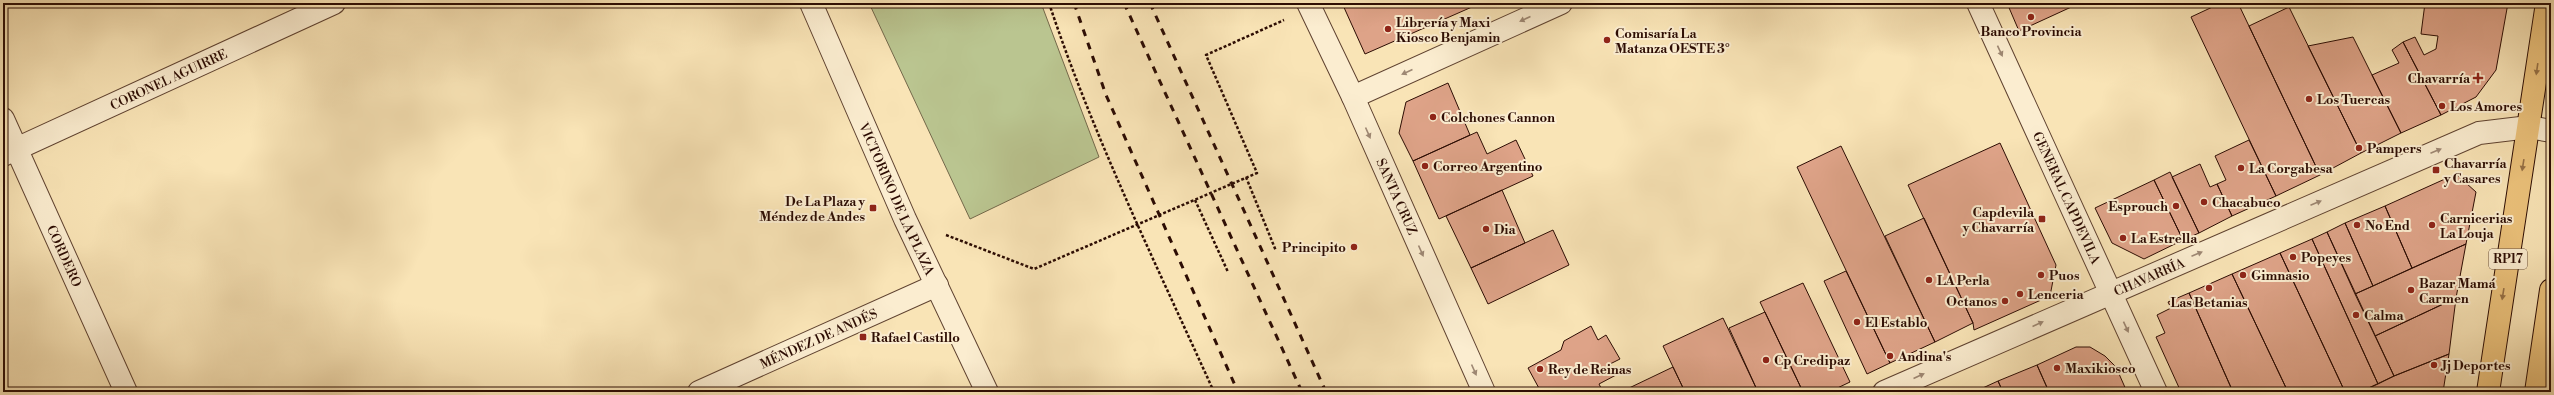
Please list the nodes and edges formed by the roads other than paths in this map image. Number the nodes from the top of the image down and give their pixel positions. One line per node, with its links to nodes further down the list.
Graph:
1 (334, 3): 11 (street, CORONEL AGUIRRE)
2 (811, 3): 12 (street, VICTORINO DE LA PLAZA)
3 (1561, 3): 7 (street, one-way to 7)
4 (1978, 3): 14 (street, GENERAL CAPDEVILA, one-way to 14)
5 (2547, 3): 9 (main road, RP17, one-way to 9)
6 (1309, 6): 7 (street, SANTA CRUZ)
7 (1352, 97): 18 (street, SANTA CRUZ, one-way to 18)
8 (3, 119): 11 (street, CORDERO)
9 (2529, 127): 10 (street, CHAVARRÍA); 14 (street, CHAVARRÍA, one-way to 9); 21 (main road, RP17, one-way to 21)
10 (2551, 130)
11 (10, 152): 15 (street, CORDERO)
12 (937, 285): 16 (street, MÉNDEZ DE ANDÉS); 17 (street, VICTORINO DE LA PLAZA)
13 (2551, 290): 22 (main road)
14 (2110, 292): 19 (street, CHAVARRÍA, one-way to 14); 20 (street, GENERAL CAPDEVILA, one-way to 20)
15 (126, 392)
16 (699, 392)
17 (987, 392)
18 (1484, 392)
19 (1884, 392)
20 (2156, 392)
21 (2488, 392)
22 (2536, 392)

